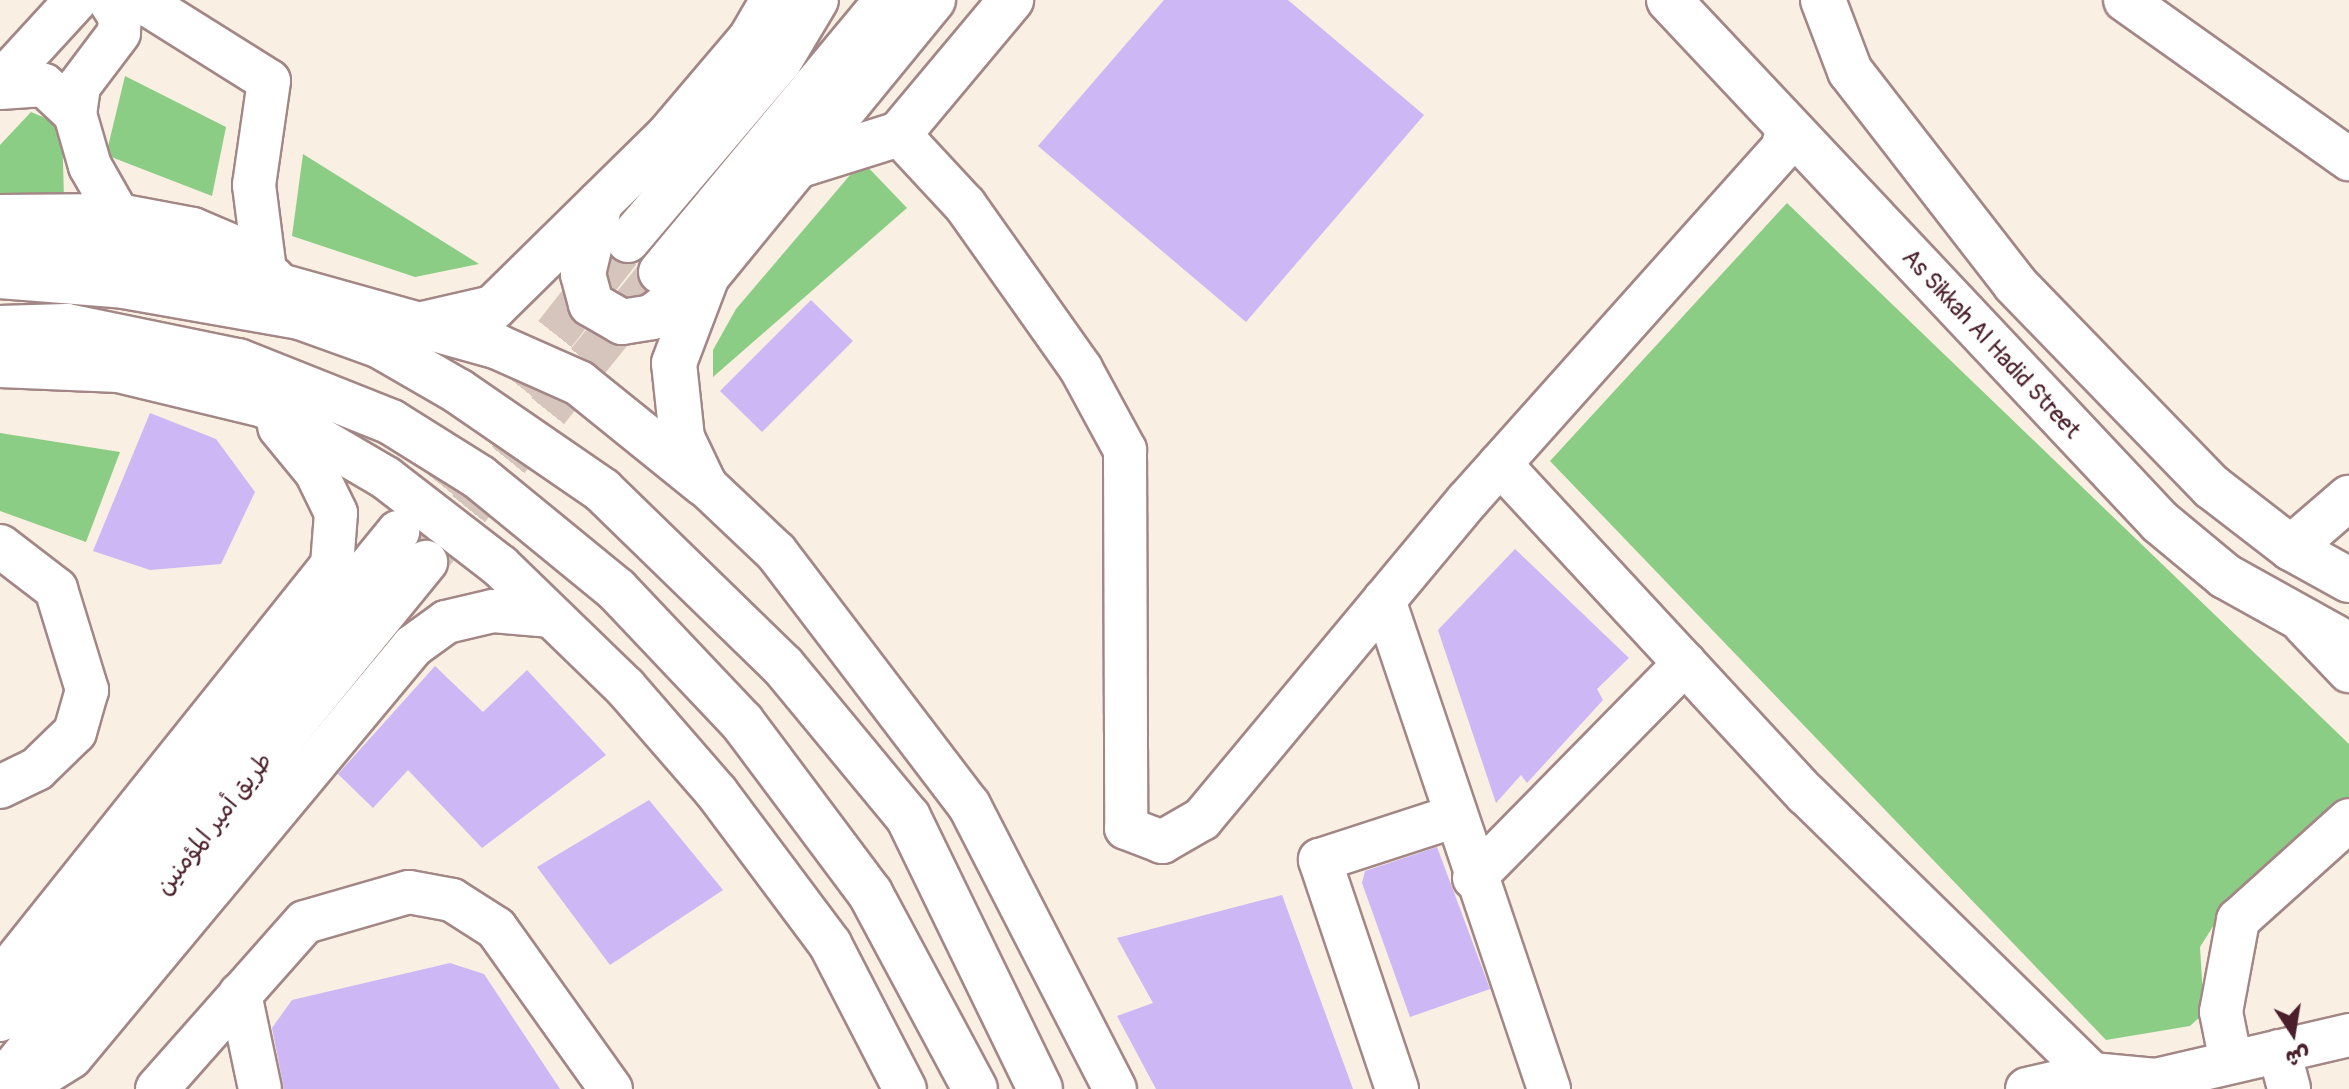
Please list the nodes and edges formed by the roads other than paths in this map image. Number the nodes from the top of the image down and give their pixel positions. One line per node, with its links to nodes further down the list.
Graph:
1 (110, 0): 10 (street); 11 (street); 25 (street)
2 (773, 0): 16 (main road)
3 (817, 0): 19 (street)
4 (886, 0): 21 (street)
5 (933, 0): 15 (main road)
6 (1011, 0): 13 (main road)
7 (1669, 0): 12 (main road, As Sikkah Al Hadid Street)
8 (1823, 0): 37 (main road)
9 (2125, 0): 14 (street)
10 (0, 86): 11 (street)
11 (75, 114): 17 (street)
12 (1788, 126): 33 (street); 41 (main road, As Sikkah Al Hadid Street)
13 (899, 134): 15 (main road); 39 (street)
14 (2349, 159)
15 (797, 166): 23 (main road)
16 (600, 203): 23 (main road); 26 (main road)
17 (118, 215): 18 (street); 25 (street)
18 (0, 216)
19 (628, 241)
20 (0, 249): 24 (main road); 25 (main road)
21 (660, 272)
22 (0, 276): 24 (main road)
23 (707, 276): 34 (main road)
24 (124, 286): 25 (main road)
25 (281, 289): 26 (main road); 63 (main road)
26 (418, 325): 34 (main road)
27 (67, 326): 28 (main road); 29 (main road); 30 (main road)
28 (0, 328)
29 (0, 352)
30 (238, 361): 32 (street); 62 (main road)
31 (0, 365): 32 (main road)
32 (260, 404): 40 (street); 49 (street)
33 (1500, 464): 39 (street); 43 (street)
34 (704, 484): 64 (street)
35 (2349, 498): 37 (main road)
36 (0, 546): 45 (street)
37 (2291, 548): 38 (main road)
38 (2349, 580)
39 (1384, 600): 46 (street)
40 (551, 616): 57 (street); 61 (street)
41 (2299, 618): 42 (main road, As Sikkah Al Hadid Street); 44 (street)
42 (2349, 645)
43 (1685, 663): 48 (street); 55 (street)
44 (2349, 671)
45 (0, 787)
46 (1452, 817): 48 (street); 65 (street)
47 (2349, 820): 53 (street)
48 (1474, 878): 66 (street)
49 (0, 980)
50 (240, 994): 58 (street); 59 (street); 60 (street)
51 (0, 1020): 56 (street, طريق أمير المؤمنين)
52 (2349, 1035): 54 (street)
53 (2231, 1062): 54 (street); 55 (street)
54 (2284, 1070)
55 (2092, 1082): 67 (street)
56 (0, 1084)
57 (20, 1089)
58 (157, 1089)
59 (260, 1089)
60 (611, 1089)
61 (905, 1089)
62 (975, 1089)
63 (1040, 1089)
64 (1115, 1089)
65 (1397, 1089)
66 (1549, 1089)
67 (2027, 1089)

